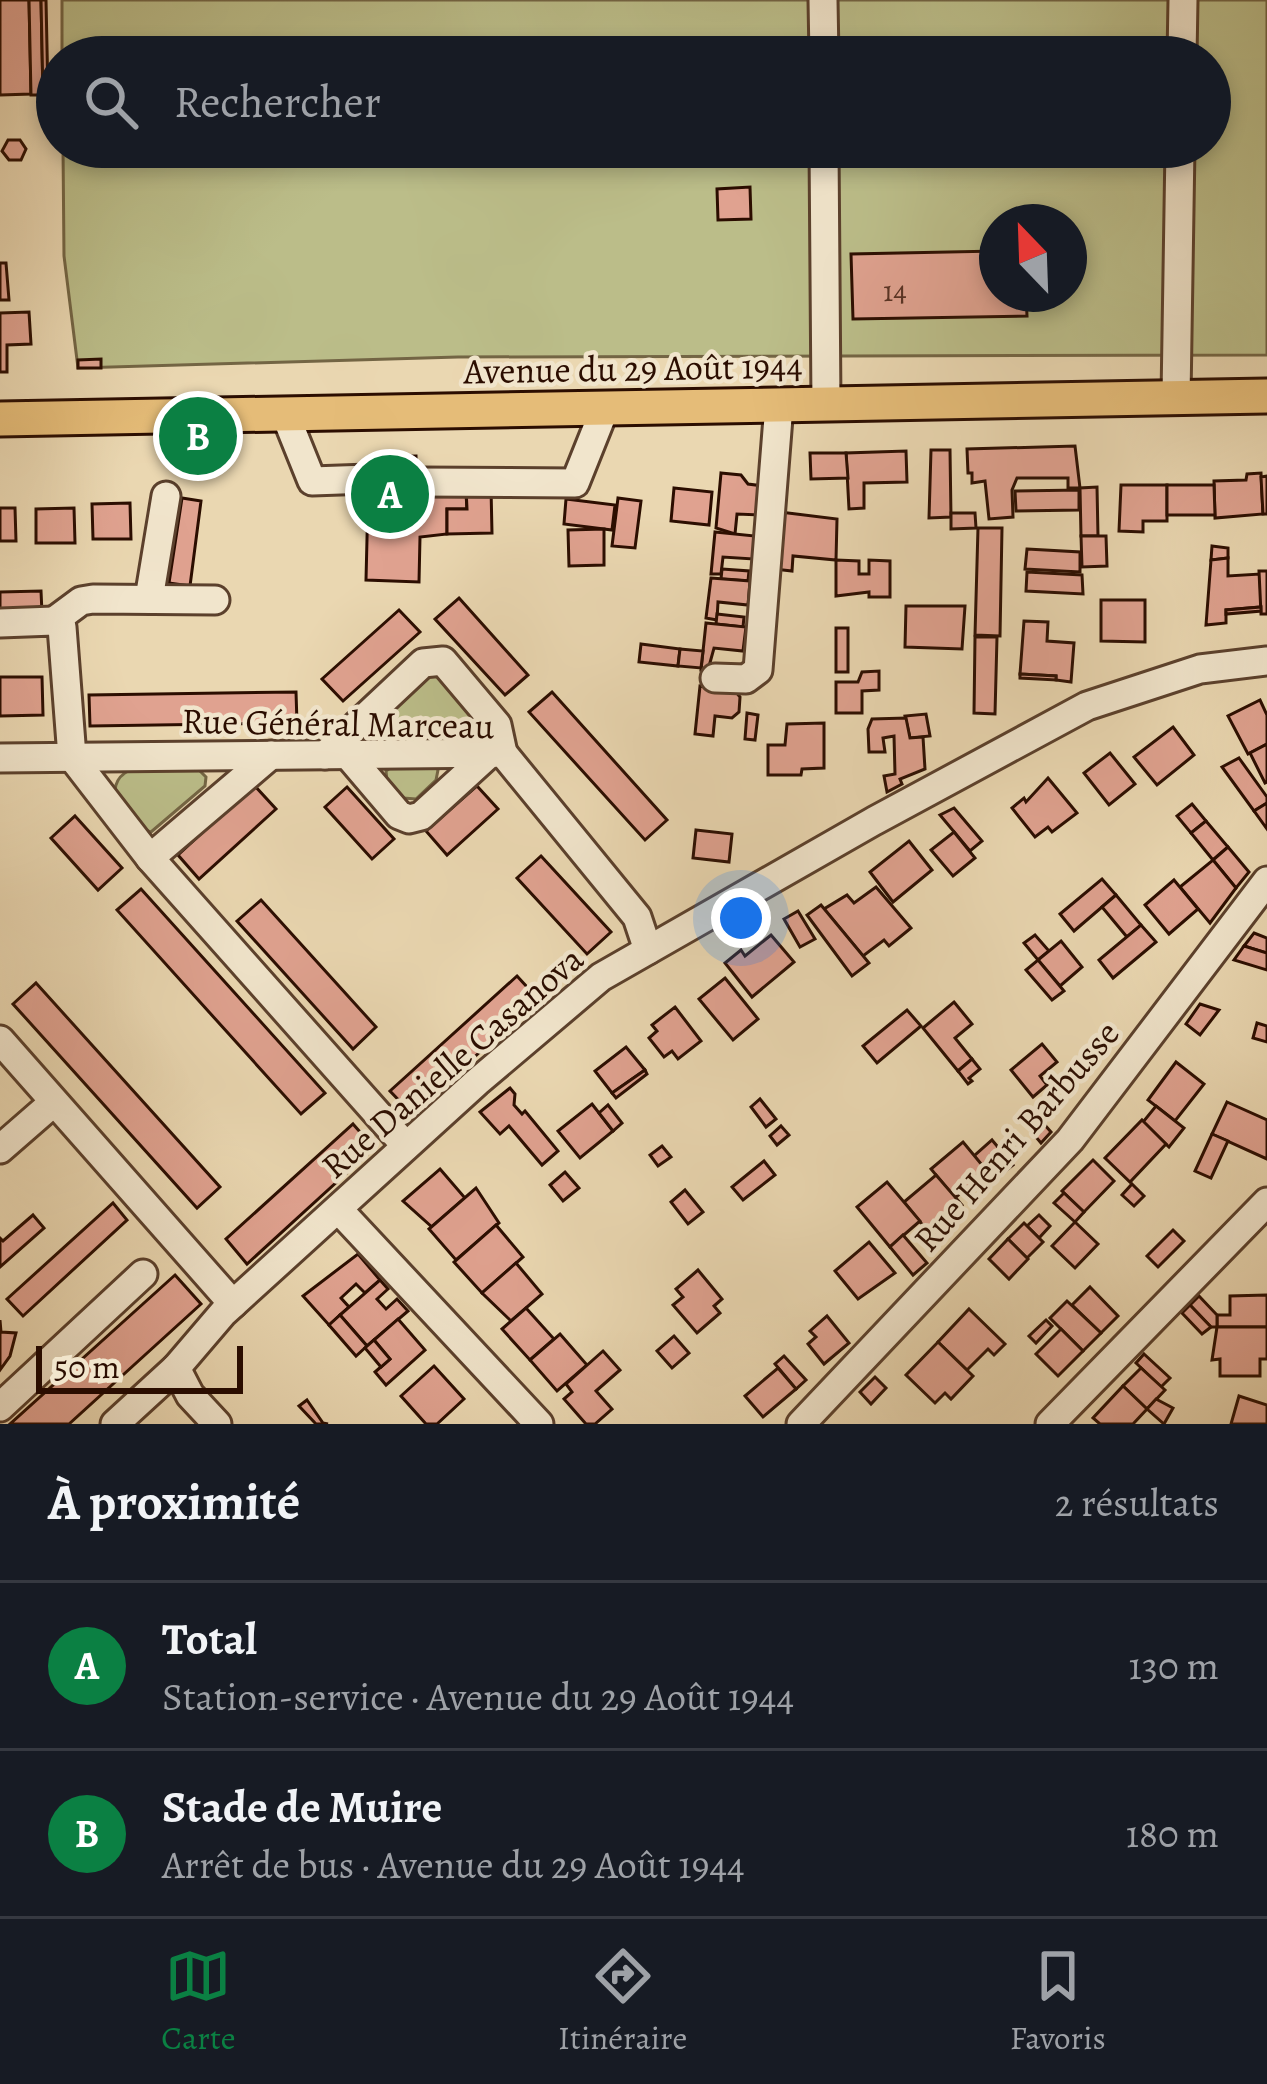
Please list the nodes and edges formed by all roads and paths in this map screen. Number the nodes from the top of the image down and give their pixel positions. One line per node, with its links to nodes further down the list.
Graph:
1 (823, 0): 3 (street)
2 (1183, 0): 4 (street)
3 (824, 36)
4 (1182, 36)
5 (824, 168): 9 (street)
6 (1180, 168): 8 (street)
7 (1267, 395): 8 (main road, Avenue du 29 Août 1944)
8 (1176, 397): 9 (main road, Avenue du 29 Août 1944)
9 (826, 404): 10 (main road, Avenue du 29 Août 1944)
10 (779, 405): 11 (main road, Avenue du 29 Août 1944); 22 (street)
11 (605, 408): 12 (main road, Avenue du 29 Août 1944); 15 (street)
12 (285, 414): 13 (main road, Avenue du 29 Août 1944); 14 (street)
13 (0, 419)
14 (369, 479)
15 (417, 482)
16 (166, 496): 17 (street)
17 (149, 599): 18 (street); 19 (street)
18 (215, 600)
19 (54, 621): 20 (street); 27 (street)
20 (0, 622)
21 (1267, 662): 30 (street, Rue Danielle Casanova)
22 (715, 678)
23 (496, 753): 25 (street, Rue Général Marceau); 25 (street); 25 (street); 30 (street, Rue Général Marceau)
24 (271, 755): 25 (street, Rue Général Marceau); 27 (street, Rue Général Marceau); 28 (street)
25 (336, 755)
26 (0, 758): 27 (street, Rue Général Marceau)
27 (72, 758): 28 (street)
28 (150, 858): 33 (street)
29 (1267, 881): 44 (street, Rue Henri Barbusse)
30 (648, 950): 33 (street, Rue Danielle Casanova)
31 (0, 1040): 32 (street)
32 (54, 1102): 34 (street); 38 (street)
33 (406, 1146): 36 (street, Rue Danielle Casanova)
34 (0, 1149)
35 (1267, 1202): 45 (street)
36 (338, 1209): 38 (street, Rue Danielle Casanova); 43 (street)
37 (143, 1274): 40 (street)
38 (233, 1304): 39 (street, Rue Danielle Casanova)
39 (176, 1368): 41 (street, Rue Danielle Casanova); 42 (street)
40 (0, 1407)
41 (115, 1424)
42 (217, 1424)
43 (539, 1424)
44 (801, 1424)
45 (1050, 1424)

